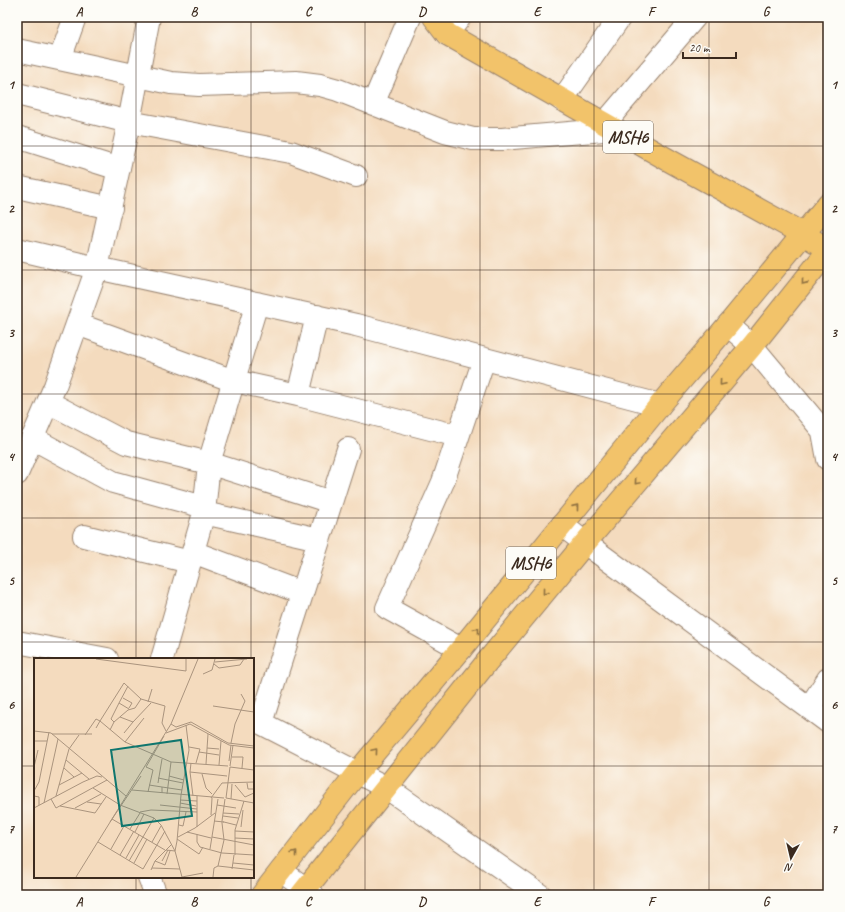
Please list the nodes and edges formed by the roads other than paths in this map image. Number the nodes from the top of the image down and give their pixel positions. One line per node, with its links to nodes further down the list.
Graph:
1 (75, 17): 9 (street)
2 (149, 17): 10 (street)
3 (410, 17): 13 (street)
4 (460, 17): 7 (street)
5 (620, 17): 12 (street)
6 (696, 17): 15 (street)
7 (441, 26): 12 (main road, MSH6)
8 (17, 50): 9 (street)
9 (60, 59): 10 (street)
10 (138, 76): 13 (street); 14 (street)
11 (17, 94): 14 (street)
12 (562, 100): 15 (main road, MSH6)
13 (373, 104): 15 (street)
14 (129, 122): 17 (street); 18 (street)
15 (610, 126): 22 (main road, MSH6)
16 (17, 138): 17 (street)
17 (119, 169): 21 (street)
18 (356, 176)
19 (17, 186): 21 (street)
20 (828, 204): 22 (main road)
21 (110, 208): 25 (street)
22 (803, 234): 24 (main road, MSH6); 29 (main road, MSH6)
23 (17, 249): 25 (street)
24 (828, 251): 30 (main road, MSH6, one-way to 30)
25 (97, 268): 26 (street); 28 (street)
26 (257, 303): 27 (street); 32 (street)
27 (317, 316): 31 (street); 33 (street)
28 (77, 324): 32 (street); 34 (street)
29 (728, 325): 30 (street); 35 (main road, MSH6)
30 (752, 346): 36 (street); 48 (main road, MSH6, one-way to 48)
31 (484, 359): 35 (street); 37 (street)
32 (234, 381): 33 (street); 41 (street)
33 (298, 395): 37 (street)
34 (48, 402): 38 (street); 41 (street)
35 (660, 405): 45 (main road, MSH6, one-way to 35)
36 (826, 435): 40 (street)
37 (458, 436): 52 (street)
38 (32, 438): 42 (street); 44 (street)
39 (348, 449): 43 (street)
40 (828, 459)
41 (209, 463): 43 (street); 44 (street)
42 (17, 474)
43 (331, 502): 47 (street)
44 (204, 510): 47 (street); 49 (street)
45 (562, 525): 48 (street); 52 (main road, MSH6, one-way to 45)
46 (84, 536): 49 (street)
47 (319, 539): 50 (street)
48 (585, 543): 56 (street); 60 (main road, MSH6, one-way to 60)
49 (191, 557): 50 (street); 54 (street)
50 (302, 593): 57 (street)
51 (17, 642): 53 (street)
52 (461, 649): 59 (main road, MSH6, one-way to 52)
53 (102, 658)
54 (162, 658)
55 (828, 679): 56 (street)
56 (808, 708): 58 (street)
57 (257, 721): 59 (street)
58 (828, 722)
59 (357, 773): 60 (street); 61 (main road, MSH6, one-way to 59)
60 (387, 788): 63 (main road, MSH6); 66 (street)
61 (281, 871): 63 (street); 65 (main road, MSH6)
62 (149, 878): 64 (street)
63 (307, 893)
64 (156, 895)
65 (262, 895)
66 (540, 895)

